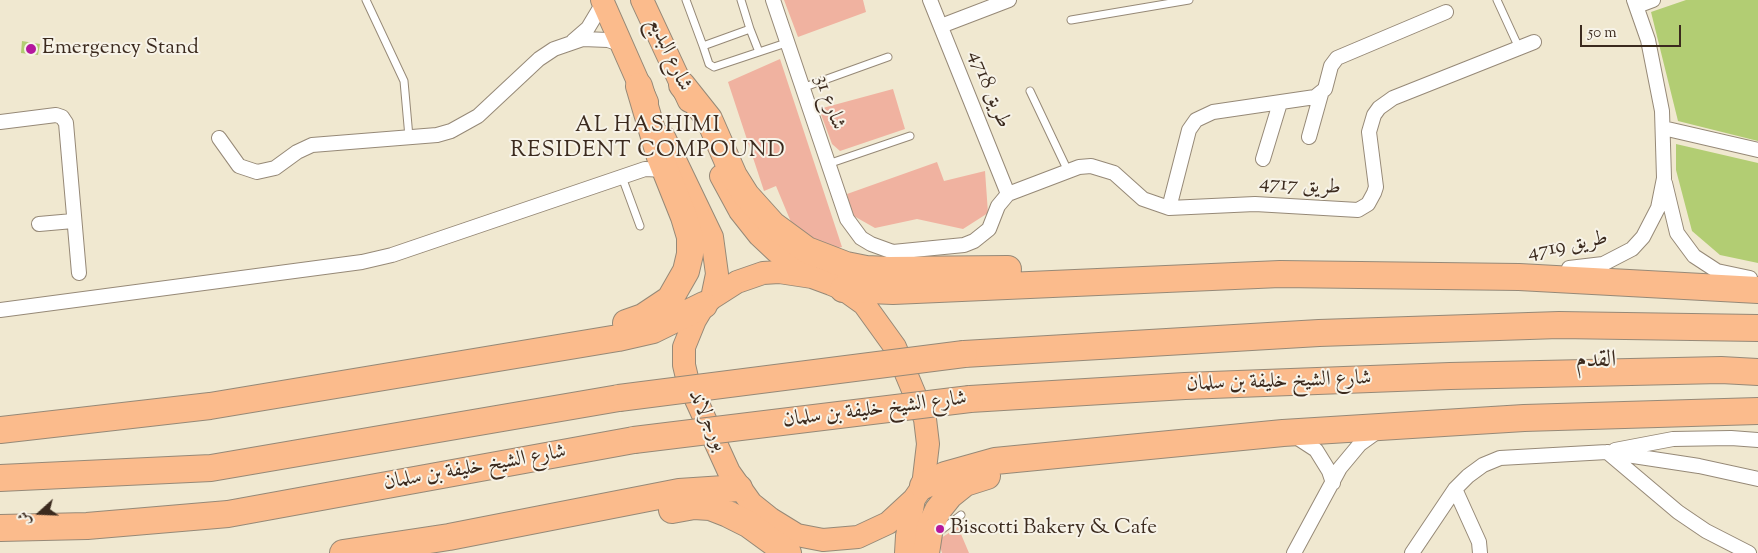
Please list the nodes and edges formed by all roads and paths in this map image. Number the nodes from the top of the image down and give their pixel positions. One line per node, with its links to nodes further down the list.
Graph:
1 (366, 0): 34 (lane)
2 (642, 0): 25 (main road, شارع البديع)
3 (686, 0): 21 (lane)
4 (741, 0): 16 (lane)
5 (773, 0): 19 (street, شارع 31)
6 (930, 0): 15 (street, طريق 4718)
7 (1009, 0): 15 (street)
8 (1189, 0): 14 (lane)
9 (1497, 0): 22 (lane)
10 (1653, 0): 12 (street)
11 (603, 2): 17 (street); 20 (main road, شارع البديع)
12 (1635, 3): 32 (street, طريق 4719)
13 (1446, 12): 29 (street)
14 (1071, 20)
15 (941, 26): 44 (street, طريق 4718)
16 (750, 29): 21 (lane); 23 (lane)
17 (571, 42): 20 (street); 34 (street)
18 (1534, 42): 22 (street, طريق 4717)
19 (786, 43): 23 (lane); 27 (street, شارع 31)
20 (620, 44): 26 (main road, شارع البديع)
21 (703, 46): 23 (lane)
22 (1519, 48): 45 (street, طريق 4717)
23 (759, 52)
24 (888, 57): 27 (lane)
25 (682, 85): 50 (main road, شارع البديع); 52 (highway)
26 (639, 86): 40 (highway); 56 (main road, شارع البديع)
27 (802, 88): 39 (street, شارع 31)
28 (1030, 91): 41 (lane, طريق 4718)
29 (1321, 94): 30 (street); 35 (street)
30 (1280, 103): 38 (street); 45 (street)
31 (0, 122): 46 (street)
32 (1663, 128): 37 (street); 43 (street, طريق 4719)
33 (910, 136): 39 (lane)
34 (408, 137): 36 (street)
35 (1309, 137)
36 (219, 138)
37 (1758, 150)
38 (1263, 159)
39 (828, 164): 44 (street, شارع 31)
40 (657, 165): 42 (street); 59 (highway)
41 (1067, 170): 44 (street, طريق 4717); 45 (street, طريق 4717)
42 (622, 177): 48 (lane); 57 (street)
43 (1664, 178): 51 (street, طريق 4719); 53 (street, طريق 4719)
44 (1008, 194)
45 (1169, 208)
46 (73, 221): 47 (street); 49 (street)
47 (39, 224)
48 (640, 226)
49 (79, 273)
50 (812, 277): 54 (main road, بورجرلاند); 56 (main road, بورجرلاند)
51 (1519, 277): 52 (highway); 55 (highway)
52 (1128, 280): 54 (highway)
53 (1758, 280)
54 (843, 289): 73 (main road, بورجرلاند)
55 (1758, 290)
56 (708, 302): 59 (highway); 71 (main road, بورجرلاند)
57 (0, 310)
58 (1758, 328): 68 (highway, bridge)
59 (525, 354): 63 (highway)
60 (1758, 372): 76 (highway, شارع الشيخ خليفة بن سلمان, bridge)
61 (1758, 411): 62 (highway)
62 (1388, 427): 64 (highway); 70 (street)
63 (0, 430)
64 (1282, 433): 67 (highway); 70 (street)
65 (1758, 440): 66 (street)
66 (1607, 452): 69 (street); 72 (street); 86 (street)
67 (1070, 453): 73 (highway); 81 (highway)
68 (0, 478)
69 (1758, 479)
70 (1333, 483): 83 (street)
71 (739, 488): 74 (highway); 77 (main road, بورجرلاند)
72 (1455, 489): 84 (street); 85 (street)
73 (919, 493): 77 (main road, بورجرلاند); 80 (main road)
74 (581, 512): 77 (highway); 78 (highway)
75 (961, 515): 82 (lane)
76 (0, 528)
77 (797, 545): 79 (main road)
78 (343, 553)
79 (823, 553)
80 (906, 553)
81 (926, 553)
82 (934, 553)
83 (1294, 553)
84 (1412, 553)
85 (1480, 553)
86 (1749, 553)

